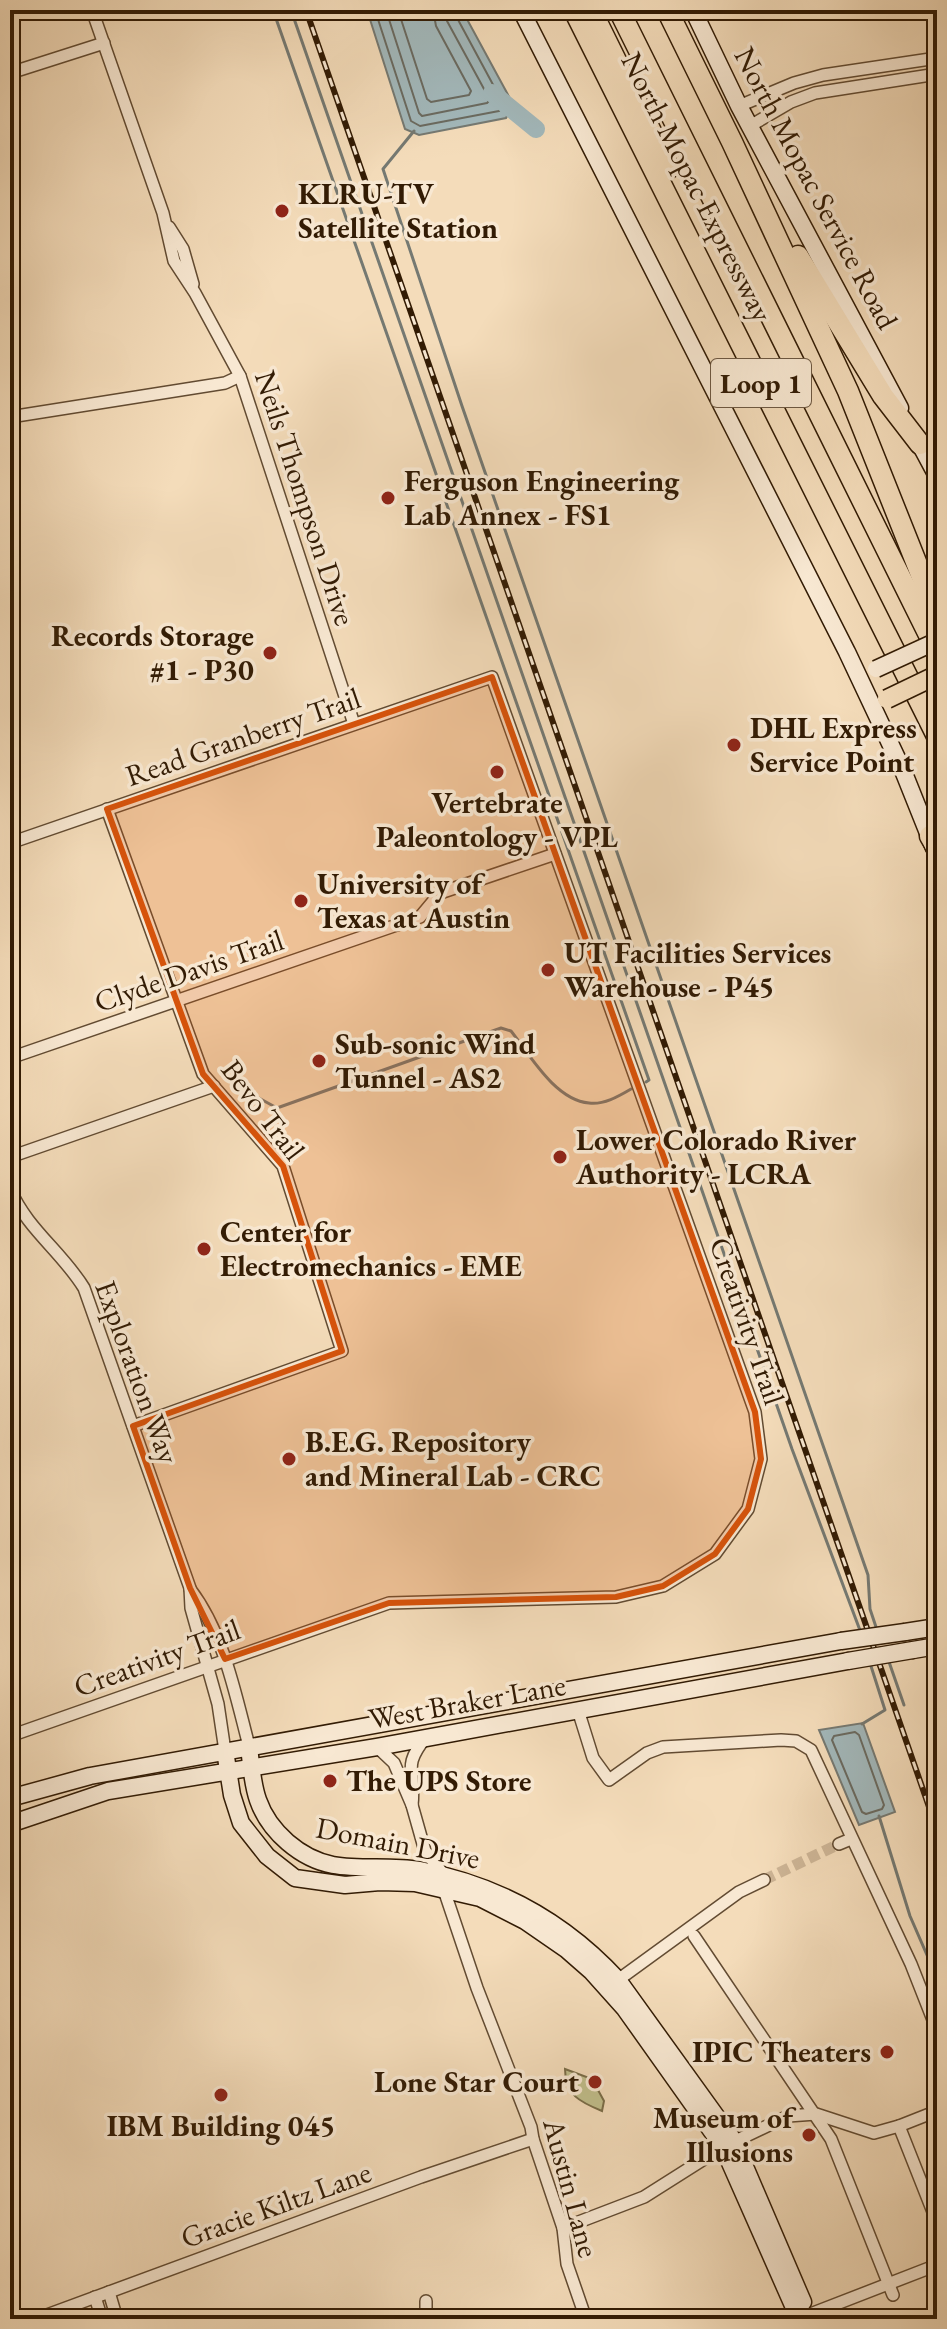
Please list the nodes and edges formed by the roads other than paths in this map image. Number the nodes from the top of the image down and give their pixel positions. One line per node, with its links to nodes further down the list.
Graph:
1 (92, 10): 9 (street, Neils Thompson Drive)
2 (521, 10): 25 (main road)
3 (574, 10): 31 (highway, North Mopac Expressway / Loop 1)
4 (591, 10): 29 (highway)
5 (619, 10): 24 (highway)
6 (630, 10): 22 (highway, North Mopac Expressway / Loop 1)
7 (667, 10): 17 (highway)
8 (693, 10): 15 (main road, North Mopac Service Road)
9 (104, 43): 12 (street); 18 (street, Neils Thompson Drive)
10 (937, 58): 11 (street)
11 (906, 62): 14 (street); 15 (street)
12 (10, 73)
13 (937, 74): 14 (street)
14 (908, 78): 16 (street)
15 (739, 106): 16 (main road, North Mopac Service Road)
16 (750, 126): 20 (main road, North Mopac Service Road)
17 (732, 142): 20 (highway); 22 (highway)
18 (240, 376): 19 (street); 30 (street, Neils Thompson Drive)
19 (10, 417)
20 (920, 444): 21 (main road, North Mopac Service Road)
21 (937, 476)
22 (934, 621)
23 (937, 641): 25 (main road, bridge)
24 (937, 651)
25 (847, 652): 33 (main road)
26 (937, 675): 28 (main road, bridge)
27 (492, 677): 30 (street, Read Granberry Trail); 35 (street, Creativity Trail)
28 (887, 699)
29 (937, 708)
30 (354, 724): 32 (street, Read Granberry Trail)
31 (937, 736)
32 (107, 809): 34 (street, Read Granberry Trail); 37 (street, Bevo Trail)
33 (933, 842): 36 (main road)
34 (10, 843)
35 (555, 854): 37 (street, Clyde Davis Trail); 46 (street, Creativity Trail)
36 (937, 857)
37 (177, 1002): 38 (street, Clyde Davis Trail); 39 (street, Bevo Trail)
38 (10, 1058)
39 (214, 1086): 40 (street); 42 (street, Bevo Trail)
40 (10, 1157)
41 (10, 1189): 42 (street, Exploration Way)
42 (133, 1426): 43 (street, Exploration Way)
43 (190, 1588): 46 (street, Exploration Way); 47 (street, Exploration Way)
44 (937, 1627): 51 (main road, West Braker Lane, bridge)
45 (937, 1646): 48 (main road, West Braker Lane, bridge)
46 (225, 1659): 47 (street, Creativity Trail); 51 (street, Exploration Way)
47 (205, 1666): 49 (street, Creativity Trail); 53 (street, Exploration Way)
48 (578, 1710): 50 (main road, West Braker Lane); 59 (street)
49 (10, 1736)
50 (426, 1737): 52 (main road, West Braker Lane); 57 (street)
51 (249, 1746): 53 (main road, West Braker Lane); 54 (main road, Domain Drive)
52 (377, 1747): 54 (main road, West Braker Lane); 57 (street)
53 (225, 1751): 55 (main road, Domain Drive); 56 (main road, West Braker Lane)
54 (252, 1769): 55 (main road, West Braker Lane); 62 (main road, Domain Drive)
55 (229, 1772): 58 (main road, West Braker Lane); 63 (main road, Domain Drive)
56 (10, 1798)
57 (412, 1805): 60 (street)
58 (10, 1824)
59 (851, 1839): 61 (street); 71 (street)
60 (422, 1840): 64 (street); 66 (street, Austin Lane)
61 (839, 1844)
62 (297, 1851): 63 (main road); 64 (main road, Domain Drive)
63 (285, 1871): 64 (main road, Domain Drive)
64 (417, 1877): 66 (main road, Domain Drive)
65 (764, 1880): 70 (street)
66 (446, 1884): 67 (main road, Domain Drive); 75 (street, Austin Lane)
67 (497, 1899): 68 (main road, Domain Drive); 70 (main road, Domain Drive)
68 (536, 1928): 70 (main road); 76 (main road, Domain Drive)
69 (694, 1936): 73 (street)
70 (618, 1980): 76 (main road, Domain Drive)
71 (937, 2030)
72 (937, 2111): 74 (street)
73 (816, 2114): 74 (street); 76 (street); 80 (street)
74 (899, 2126): 77 (street)
75 (533, 2139): 78 (street, Austin Lane); 81 (street, Gracie Kiltz Lane)
76 (728, 2144): 78 (street); 85 (main road, Domain Drive)
77 (937, 2222)
78 (563, 2228): 90 (street, Austin Lane)
79 (937, 2265): 80 (street)
80 (888, 2282): 82 (street); 85 (street)
81 (109, 2292): 83 (street, Gracie Kiltz Lane); 88 (street)
82 (893, 2295)
83 (95, 2297): 86 (street, Gracie Kiltz Lane); 87 (street)
84 (426, 2301): 89 (street)
85 (803, 2318)
86 (36, 2319)
87 (102, 2319)
88 (117, 2319)
89 (426, 2319)
90 (586, 2319)

